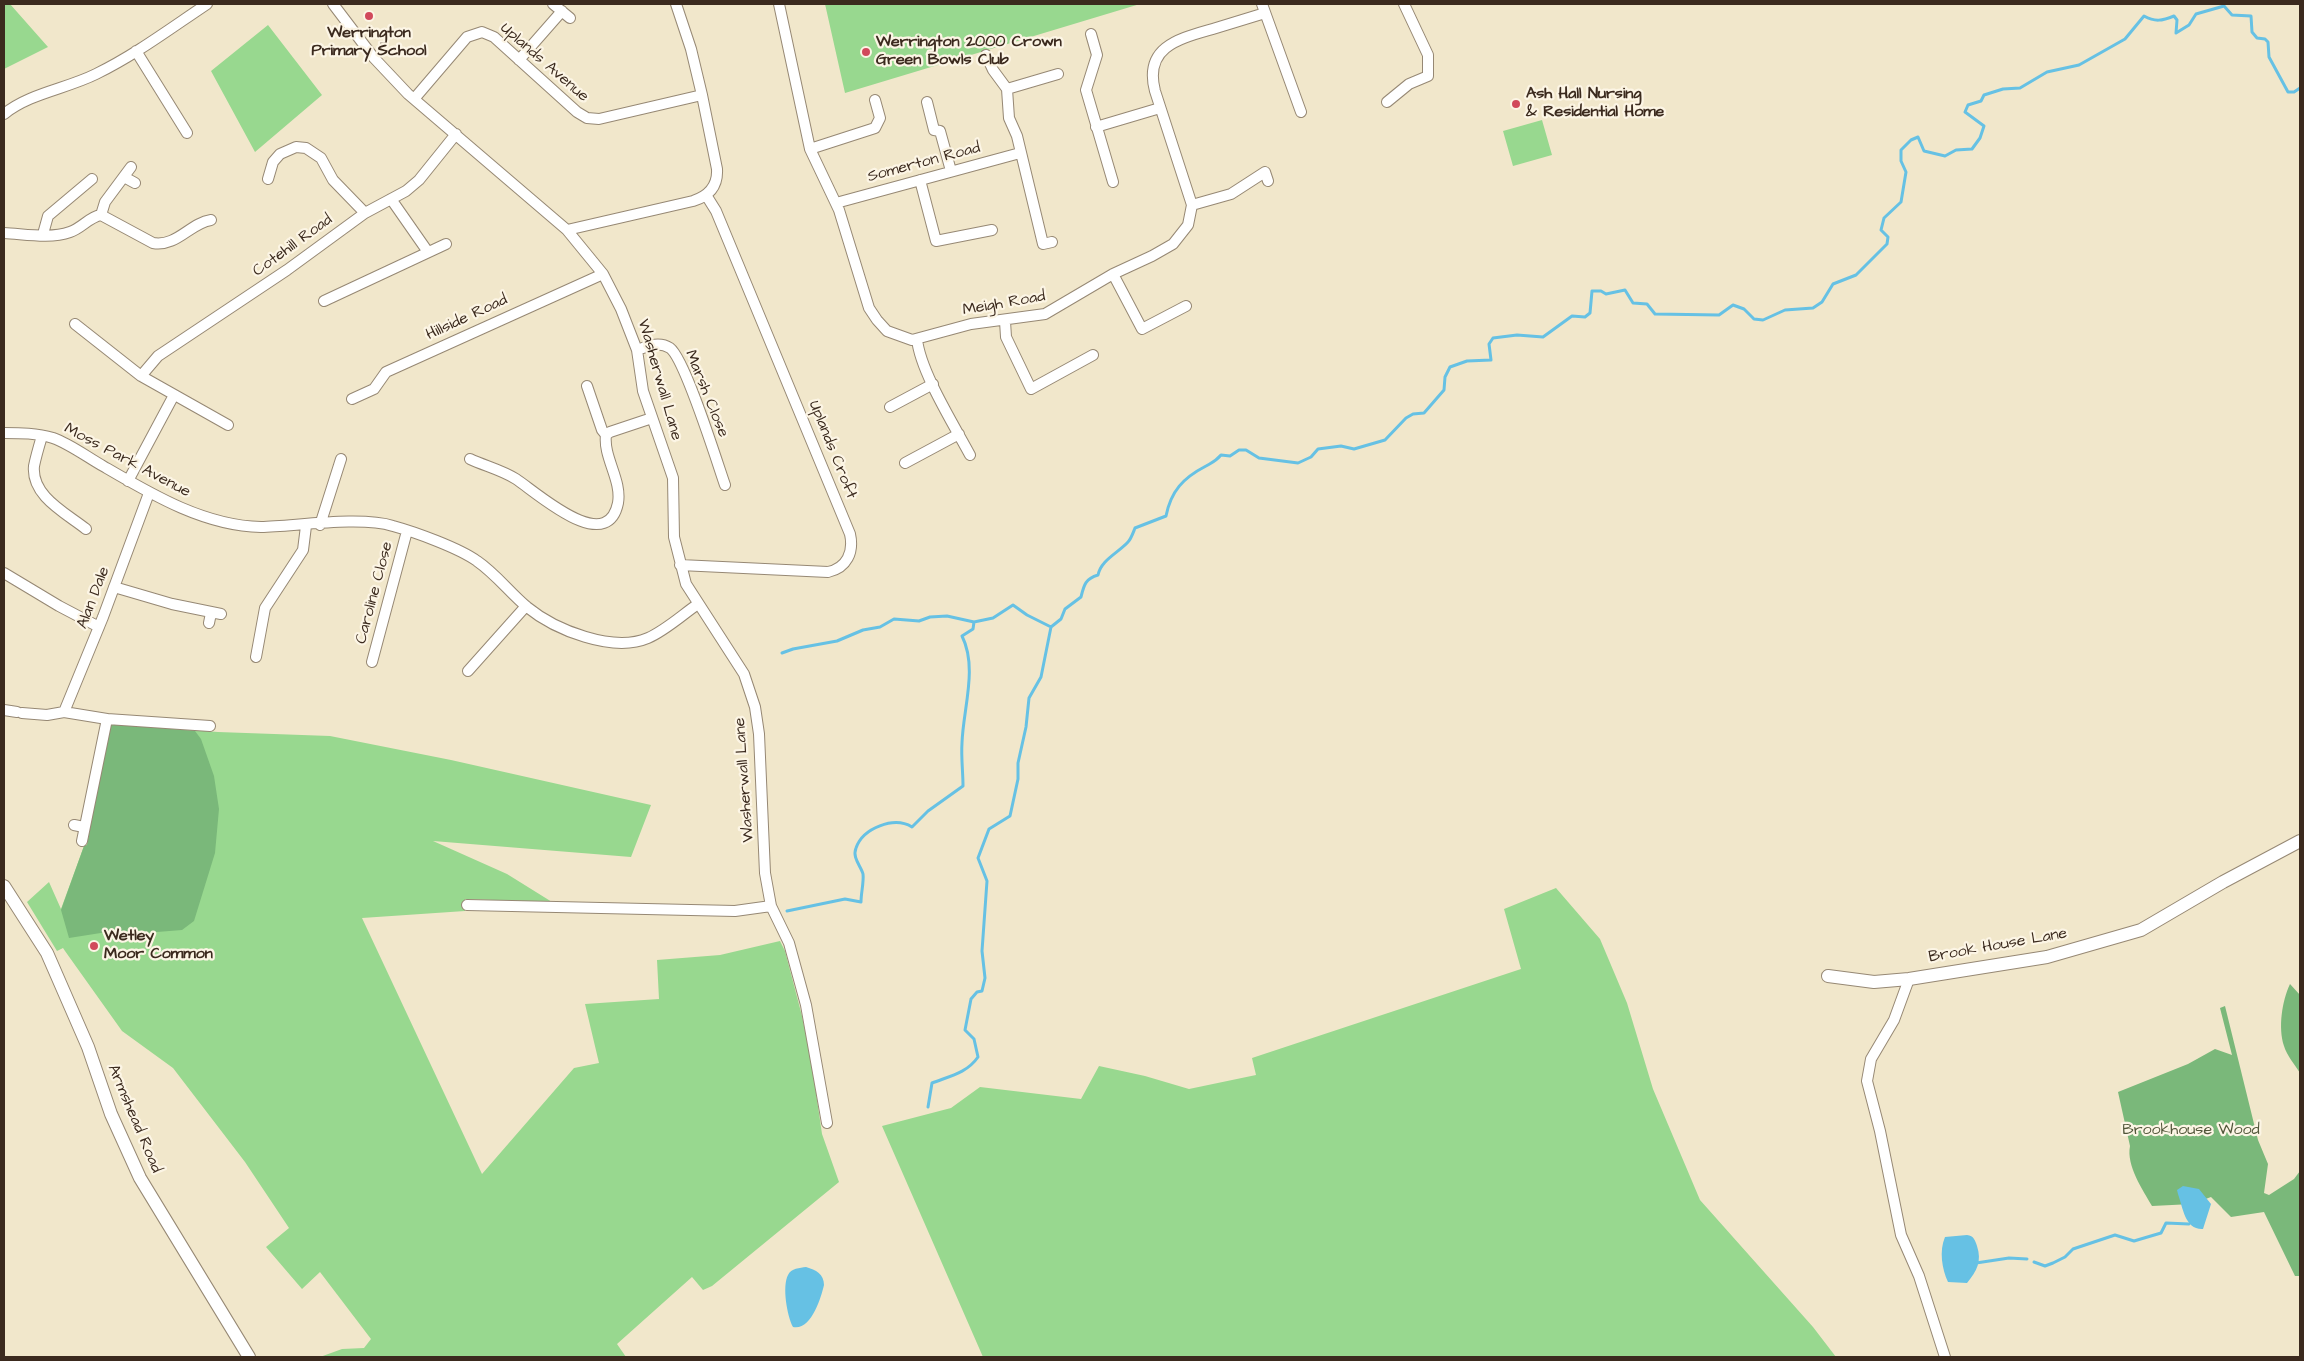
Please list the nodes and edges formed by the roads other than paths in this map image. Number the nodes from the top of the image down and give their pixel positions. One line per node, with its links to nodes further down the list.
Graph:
1 (207, 4): 11 (street)
2 (333, 4): 17 (street, Washerwall Lane)
3 (553, 4): 8 (street)
4 (676, 4): 16 (street)
5 (779, 4): 27 (street, Meigh Road)
6 (1404, 4): 20 (street)
7 (1263, 8): 21 (street); 22 (street)
8 (562, 11): 9 (street); 13 (street)
9 (570, 18)
10 (1091, 34): 24 (street)
11 (136, 51): 23 (street); 25 (street)
12 (986, 55): 15 (street)
13 (518, 60): 16 (street, Uplands Avenue); 17 (street, Uplands Avenue)
14 (1058, 74): 15 (street)
15 (1007, 89): 28 (street)
16 (702, 95): 38 (street)
17 (414, 99): 26 (street, Washerwall Lane)
18 (875, 100): 27 (street)
19 (927, 102): 30 (street)
20 (1387, 102)
21 (1160, 108): 24 (street); 41 (street)
22 (1301, 112)
23 (4, 114)
24 (1096, 127): 35 (street)
25 (187, 133)
26 (456, 134): 39 (street, Cotehill Road); 45 (street, Washerwall Lane)
27 (810, 149): 40 (street, Meigh Road)
28 (1020, 153): 30 (street, Somerton Road); 49 (street)
29 (131, 167): 32 (street)
30 (952, 171): 34 (street, Somerton Road)
31 (267, 172): 42 (street)
32 (124, 177): 37 (street); 43 (street)
33 (92, 179): 48 (street)
34 (920, 180): 40 (street, Somerton Road); 46 (street)
35 (1113, 182)
36 (1268, 182): 41 (street)
37 (135, 184)
38 (706, 195): 45 (street); 84 (street, Uplands Croft)
39 (392, 199): 42 (street, Cotehill Road); 51 (street)
40 (836, 203): 58 (street, Meigh Road)
41 (1192, 205): 53 (street, Meigh Road)
42 (365, 213): 61 (street, Cotehill Road)
43 (101, 215): 44 (street); 48 (street)
44 (205, 220)
45 (567, 230): 52 (street, Washerwall Lane)
46 (992, 230)
47 (4, 233): 48 (street)
48 (43, 234)
49 (1052, 242)
50 (446, 244): 51 (street)
51 (428, 252): 54 (street)
52 (603, 274): 59 (street, Washerwall Lane); 65 (street, Hillside Road)
53 (1113, 274): 55 (street); 56 (street, Meigh Road)
54 (324, 300)
55 (1186, 306)
56 (1005, 321): 58 (street, Meigh Road); 60 (street)
57 (75, 324): 61 (street)
58 (917, 339): 62 (street)
59 (637, 350): 67 (street, Washerwall Lane); 78 (street, Marsh Close)
60 (1093, 355)
61 (141, 376): 64 (street)
62 (933, 384): 66 (street); 70 (street)
63 (587, 386): 71 (street)
64 (174, 395): 68 (street); 77 (street)
65 (352, 399)
66 (890, 407)
67 (652, 418): 71 (street); 84 (street, Washerwall Lane)
68 (228, 424)
69 (4, 433): 72 (street, Moss Park Avenue)
70 (959, 434): 73 (street); 76 (street)
71 (606, 435): 75 (street)
72 (42, 436): 77 (street, Moss Park Avenue); 82 (street)
73 (970, 455)
74 (341, 459): 80 (street)
75 (470, 460)
76 (905, 463)
77 (128, 481): 79 (street, Moss Park Avenue)
78 (725, 485)
79 (149, 493): 81 (street, Moss Park Avenue); 86 (street, Alan Dale)
80 (320, 525): 81 (street, Moss Park Avenue); 83 (street, Moss Park Avenue)
81 (306, 526): 91 (street)
82 (86, 529)
83 (407, 531): 88 (street, Moss Park Avenue); 92 (street, Caroline Close)
84 (680, 565): 87 (street, Washerwall Lane)
85 (4, 572): 90 (street)
86 (114, 587): 89 (street); 90 (street, Alan Dale)
87 (698, 604): 88 (street, Moss Park Avenue); 102 (street, Washerwall Lane)
88 (526, 606): 93 (street)
89 (214, 617)
90 (99, 627): 95 (street, Alan Dale)
91 (260, 651)
92 (372, 662)
93 (468, 671)
94 (4, 710): 95 (street)
95 (64, 712): 96 (street)
96 (107, 718): 97 (street); 98 (street)
97 (210, 726)
98 (82, 841)
99 (2300, 841): 104 (street, Brook House Lane)
100 (4, 886): 106 (street, Armshead Road)
101 (467, 905): 102 (street)
102 (772, 906): 105 (street, Washerwall Lane)
103 (1828, 976): 104 (street, Brook House Lane)
104 (1909, 979): 107 (street)
105 (827, 1123)
106 (249, 1357)
107 (1945, 1357)

